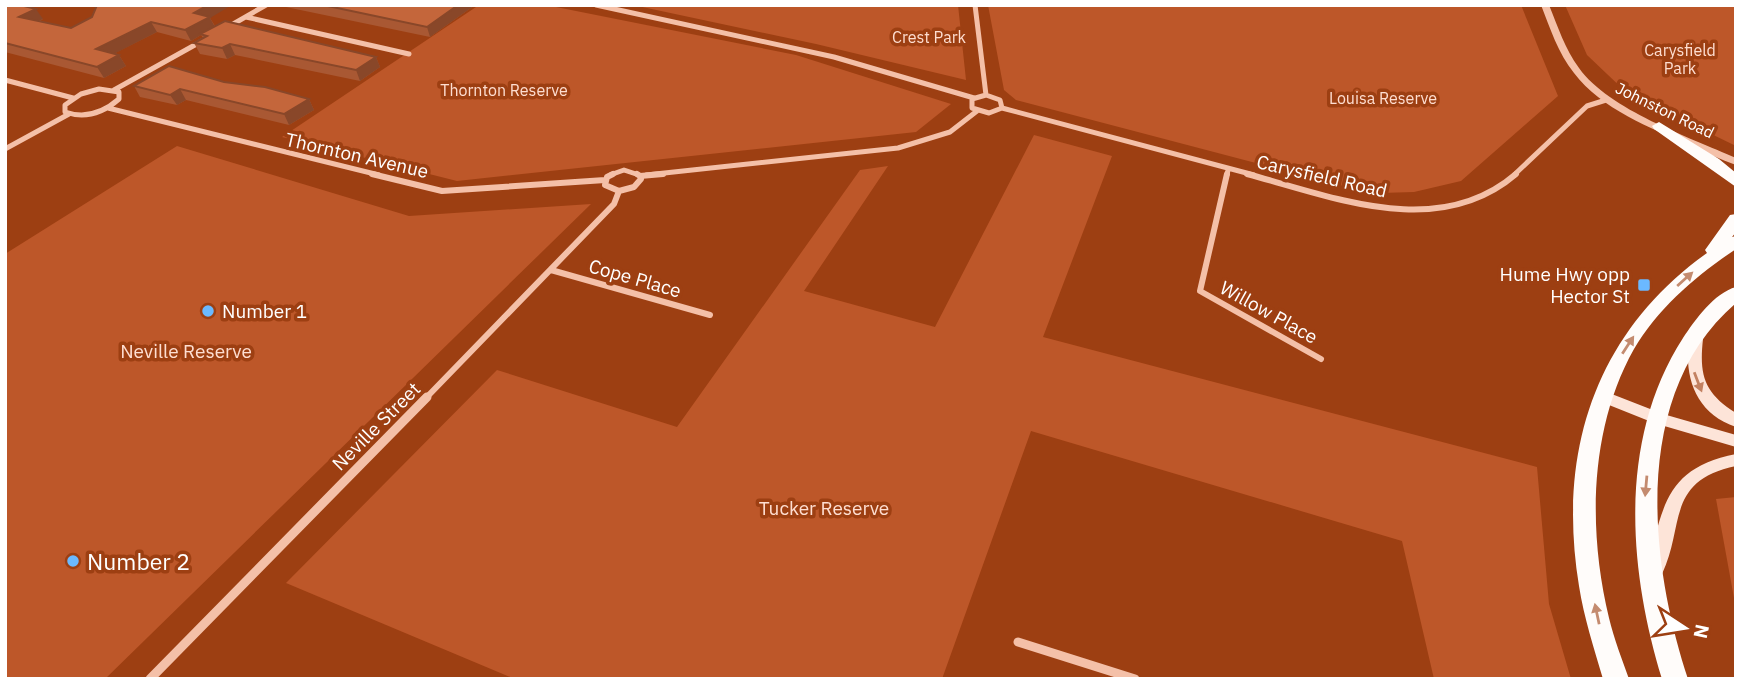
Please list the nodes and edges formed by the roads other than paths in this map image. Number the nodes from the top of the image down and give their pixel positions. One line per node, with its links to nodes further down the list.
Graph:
1 (267, 5): 5 (street)
2 (596, 5): 13 (street)
3 (975, 5): 11 (street)
4 (1545, 5): 14 (street, Johnston Road)
5 (245, 17): 6 (street); 8 (street)
6 (221, 30)
7 (209, 37): 10 (street)
8 (409, 54)
9 (5, 80): 12 (street)
10 (114, 89): 12 (street); 15 (street)
11 (986, 95): 13 (street); 16 (street)
12 (73, 98): 18 (street)
13 (974, 98): 17 (street)
14 (1606, 100): 19 (street, Johnston Road); 22 (street, Carysfield Road)
15 (108, 108): 18 (street); 24 (street, Thornton Avenue)
16 (1002, 108): 17 (street); 22 (street, Carysfield Road)
17 (977, 111): 23 (street, Thornton Avenue)
18 (69, 114): 20 (street)
19 (1659, 126): 21 (street, Johnston Road); 25 (highway)
20 (5, 149)
21 (1736, 162)
22 (1228, 170): 34 (street, Willow Place)
23 (640, 176): 24 (street, Thornton Avenue); 26 (street, Thornton Avenue)
24 (605, 180): 26 (street)
25 (1736, 182)
26 (619, 191): 30 (street, Neville Street)
27 (1736, 219): 29 (highway)
28 (1736, 241): 29 (highway)
29 (1708, 259): 35 (highway, one-way to 29)
30 (551, 271): 32 (street, Cope Place); 42 (street, Neville Street)
31 (1736, 293): 33 (highway)
32 (710, 315)
33 (1697, 328): 36 (highway); 37 (main road, one-way to 37)
34 (1321, 359)
35 (1604, 397): 36 (main road); 44 (highway, one-way to 35)
36 (1658, 419): 38 (main road); 40 (highway, one-way to 40)
37 (1736, 421)
38 (1736, 441)
39 (1736, 460): 40 (main road)
40 (1653, 584): 45 (highway)
41 (1018, 642): 43 (street)
42 (149, 679)
43 (1135, 679)
44 (1616, 679)
45 (1675, 679)

